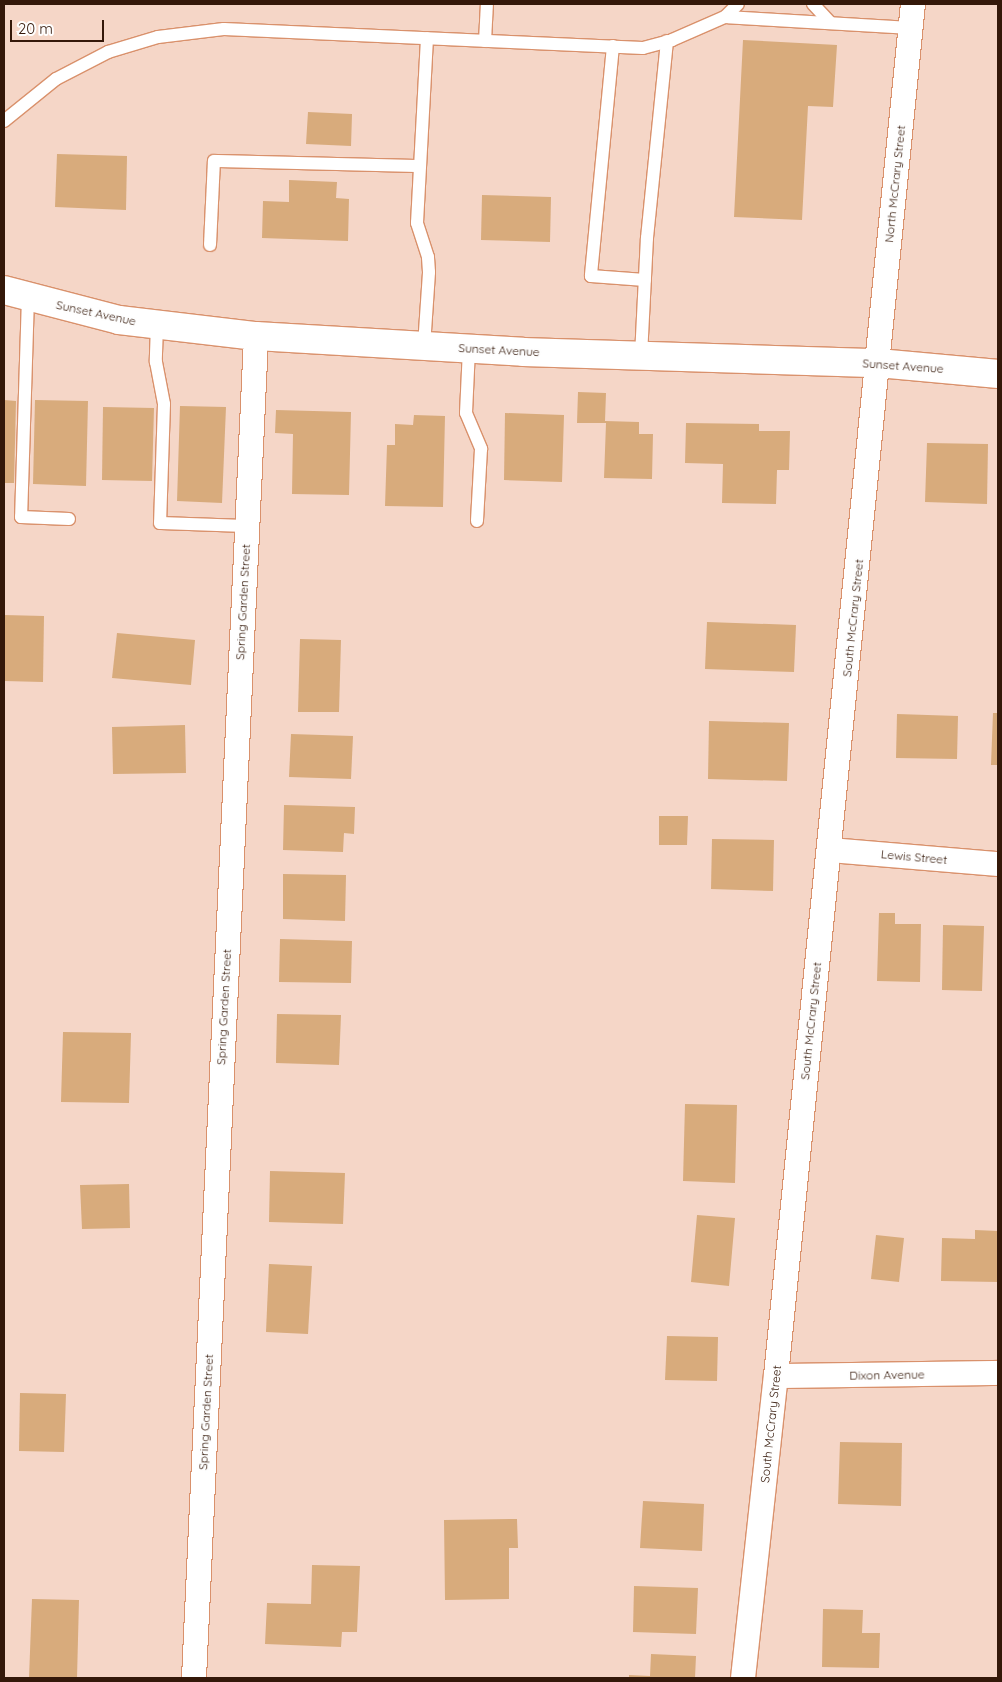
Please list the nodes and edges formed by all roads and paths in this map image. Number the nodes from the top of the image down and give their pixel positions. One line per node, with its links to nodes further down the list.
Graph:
1 (487, 4): 9 (lane)
2 (738, 4): 5 (lane)
3 (813, 4): 6 (lane)
4 (913, 4): 7 (street, North McCrary Street)
5 (725, 18): 6 (lane); 10 (lane)
6 (830, 22): 7 (lane)
7 (911, 28): 22 (street, North McCrary Street)
8 (427, 38): 9 (lane); 12 (lane); 13 (lane)
9 (485, 41): 11 (lane)
10 (667, 41): 11 (lane); 15 (lane)
11 (613, 46): 15 (lane)
12 (4, 121)
13 (420, 166): 14 (lane); 19 (lane)
14 (210, 245)
15 (646, 280): 21 (lane)
16 (16, 294): 17 (main road, Sunset Avenue); 24 (lane)
17 (157, 324): 18 (main road, Sunset Avenue); 26 (lane)
18 (256, 336): 19 (main road, Sunset Avenue); 26 (street, Spring Garden Street)
19 (424, 346): 20 (main road, Sunset Avenue)
20 (468, 349): 21 (main road, Sunset Avenue); 25 (lane)
21 (641, 356): 22 (main road, Sunset Avenue)
22 (878, 363): 23 (main road, Sunset Avenue); 27 (street, South McCrary Street)
23 (998, 374)
24 (69, 519)
25 (477, 521)
26 (246, 526): 31 (street, Spring Garden Street)
27 (830, 850): 28 (street, Lewis Street); 30 (street, South McCrary Street)
28 (998, 864)
29 (998, 1373): 30 (street, Dixon Avenue)
30 (776, 1376): 32 (street, South McCrary Street)
31 (194, 1678)
32 (743, 1678)

